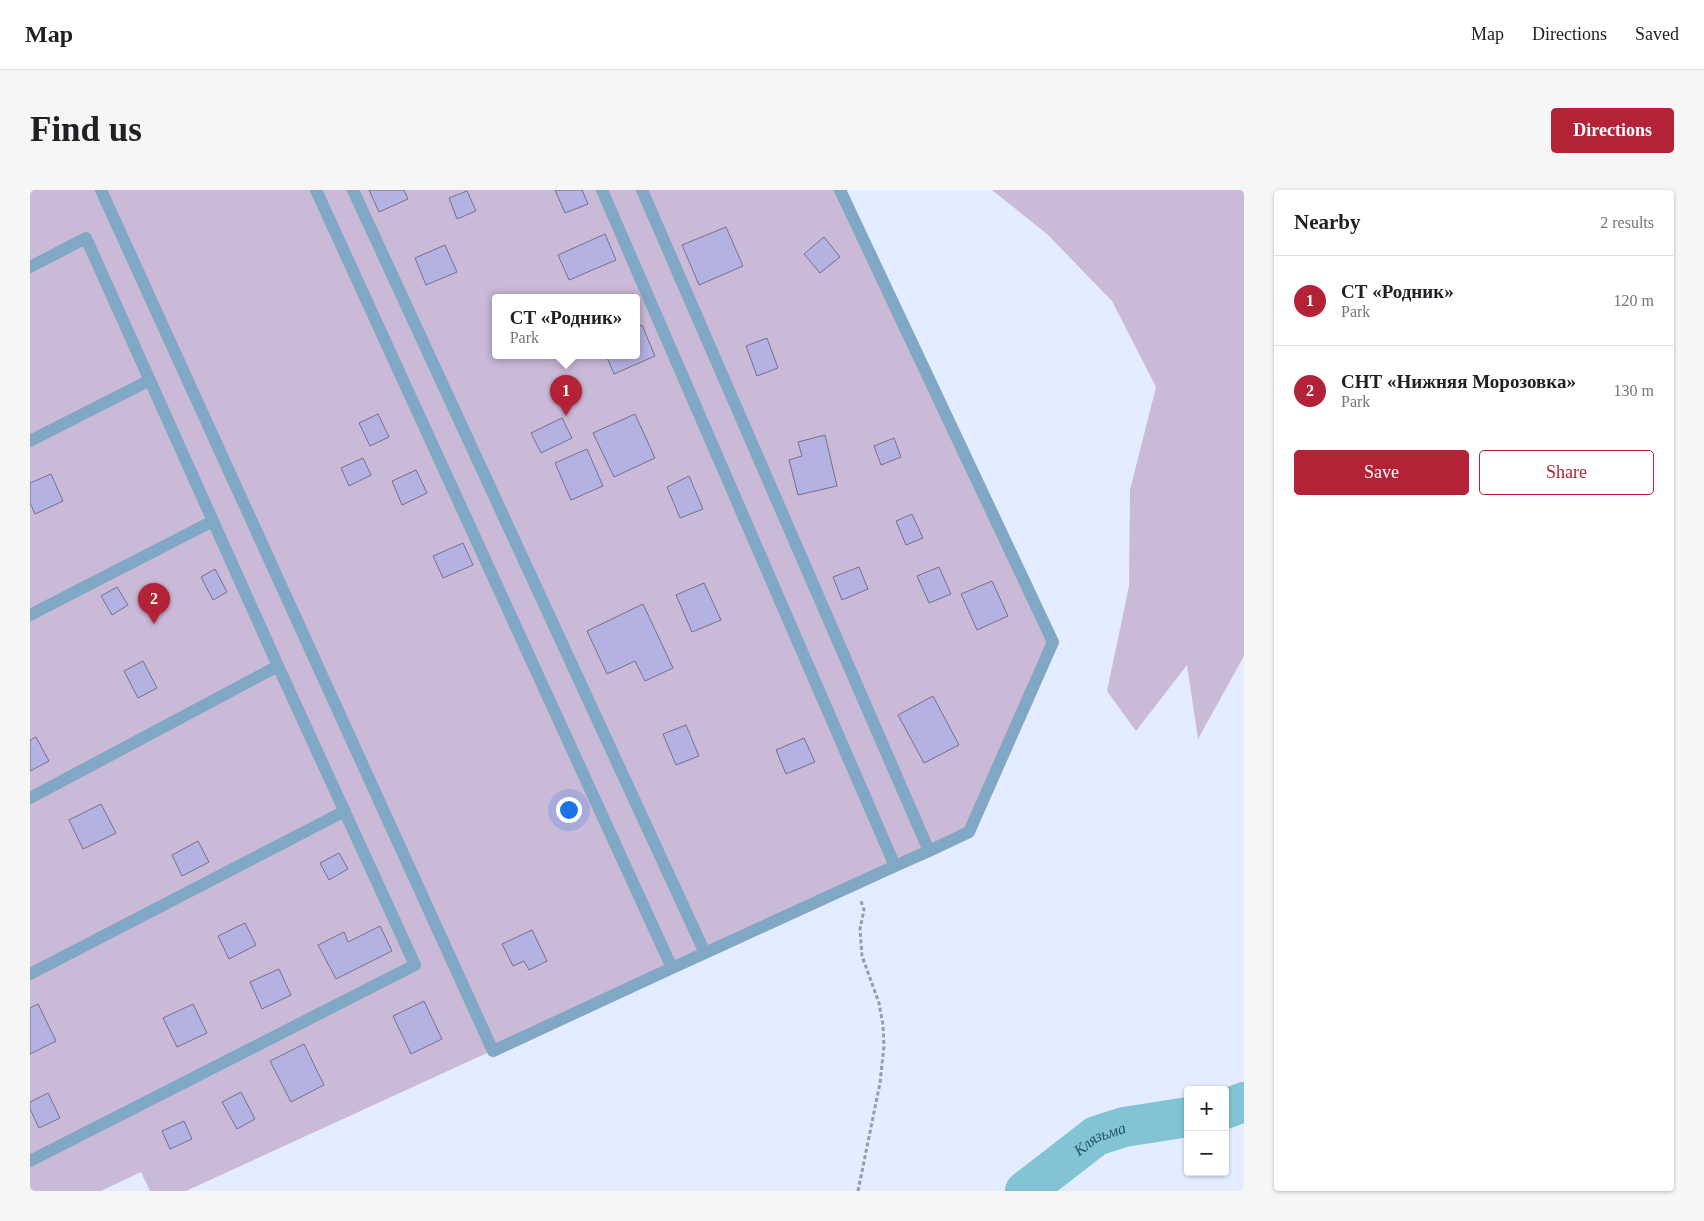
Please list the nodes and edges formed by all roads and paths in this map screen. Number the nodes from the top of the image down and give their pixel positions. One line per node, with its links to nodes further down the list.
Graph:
1 (101, 190): 19 (lane)
2 (316, 190): 19 (lane)
3 (354, 190): 18 (lane)
4 (602, 190): 16 (lane)
5 (642, 190): 15 (lane)
6 (840, 190): 15 (lane)
7 (30, 267): 8 (lane)
8 (150, 380): 9 (lane); 10 (lane)
9 (30, 441)
10 (213, 521): 11 (lane); 12 (lane)
11 (30, 615)
12 (278, 666): 13 (lane); 14 (lane)
13 (30, 798)
14 (344, 811): 20 (lane); 21 (lane)
15 (929, 851): 16 (lane)
16 (895, 866): 17 (lane)
17 (855, 885): 18 (lane); 22 (path)
18 (705, 953): 19 (lane)
19 (672, 968)
20 (30, 974)
21 (30, 1161)
22 (858, 1191)

